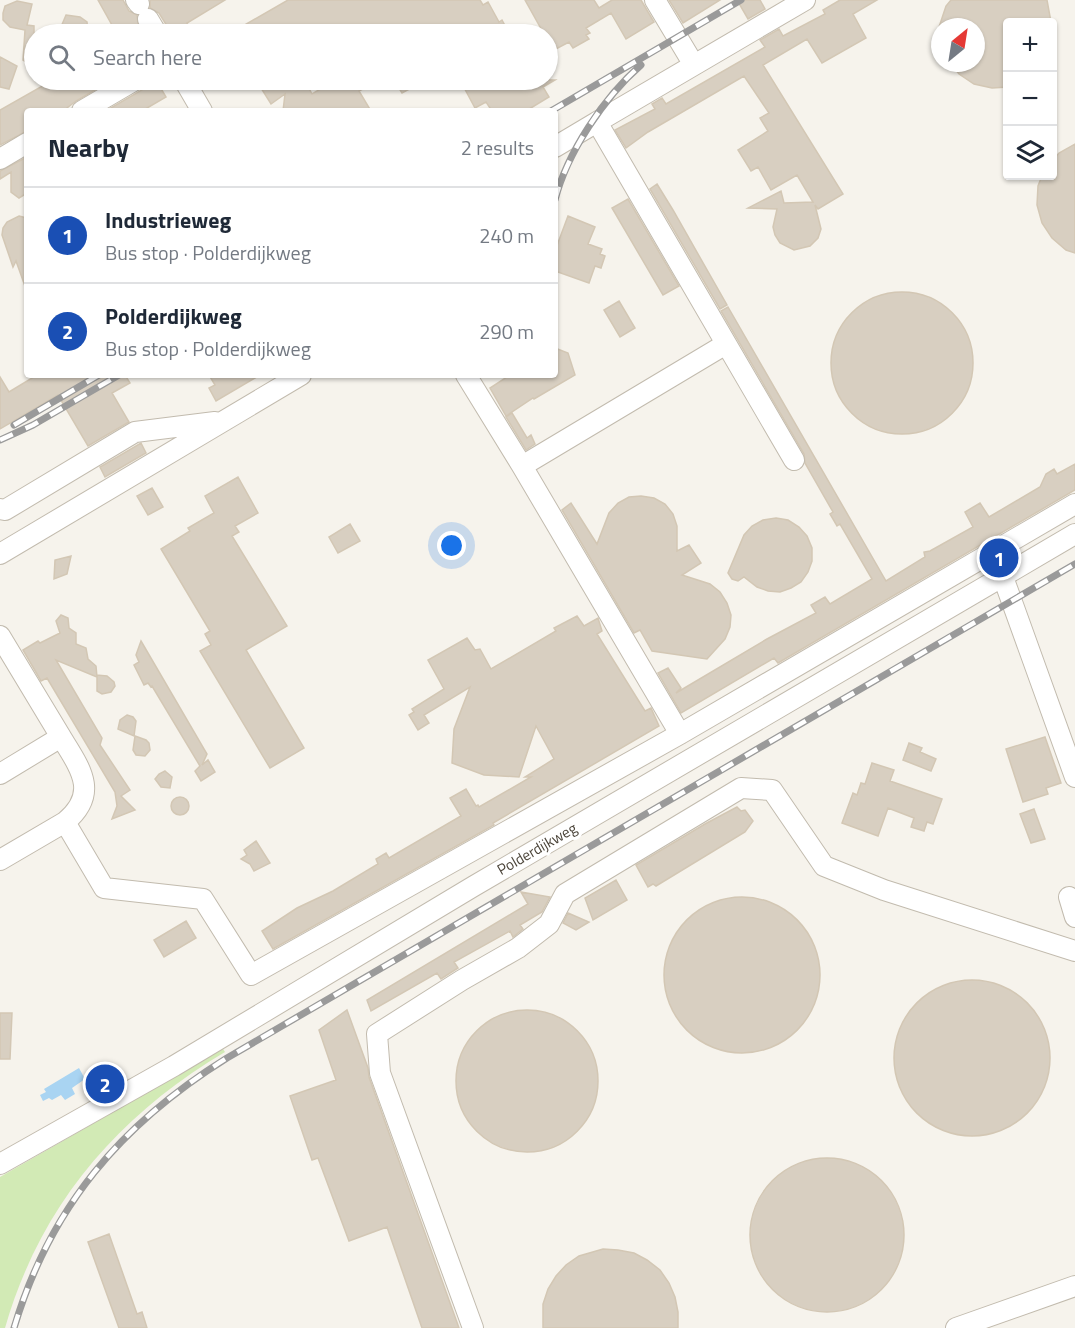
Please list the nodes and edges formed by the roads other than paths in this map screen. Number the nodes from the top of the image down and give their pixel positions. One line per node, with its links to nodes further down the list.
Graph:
1 (655, 0): 3 (street)
2 (805, 0): 3 (street)
3 (694, 65): 8 (street)
4 (118, 90): 6 (street)
5 (190, 90): 7 (street)
6 (87, 108)
7 (200, 108)
8 (597, 122): 10 (street); 12 (street)
9 (24, 145): 11 (street)
10 (558, 145)
11 (0, 159)
12 (726, 344): 16 (street); 17 (street)
13 (296, 378): 15 (street)
14 (468, 378): 17 (street)
15 (224, 421): 19 (street); 21 (street)
16 (794, 460)
17 (522, 466): 24 (street)
18 (1075, 504): 24 (street)
19 (0, 509)
20 (1075, 534): 22 (street, Polderdijkweg)
21 (0, 554)
22 (1003, 577): 27 (street); 33 (street, Polderdijkweg)
23 (0, 636): 25 (street)
24 (680, 734): 28 (street)
25 (61, 737): 26 (street); 28 (street)
26 (0, 774)
27 (1075, 777)
28 (65, 822): 29 (street)
29 (0, 860)
30 (1069, 897): 31 (street)
31 (1075, 918)
32 (1075, 951): 35 (street)
33 (0, 1164)
34 (1075, 1286): 36 (street)
35 (473, 1328)
36 (956, 1328)

